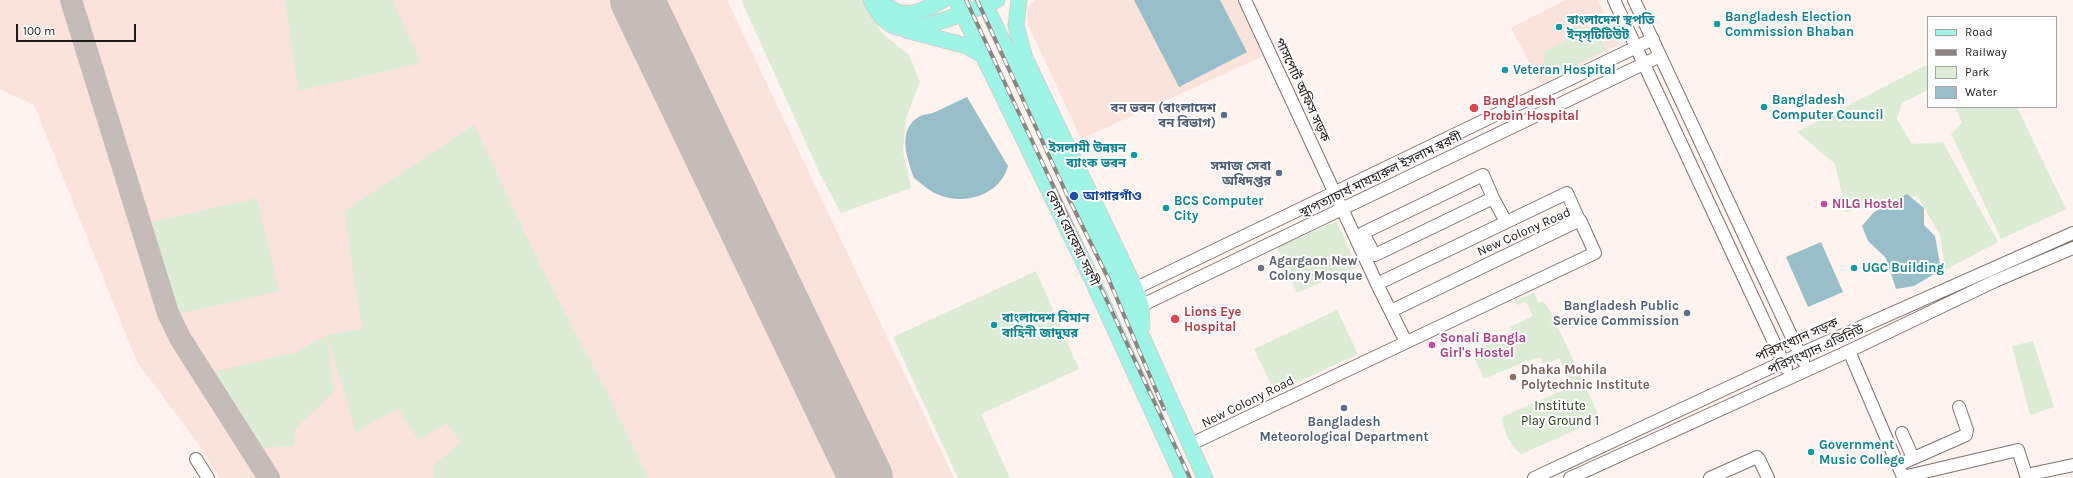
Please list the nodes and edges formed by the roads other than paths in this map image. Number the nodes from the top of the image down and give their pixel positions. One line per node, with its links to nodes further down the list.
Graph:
1 (871, 0): 11 (main road)
2 (883, 0): 3 (main road)
3 (943, 0)
4 (956, 0): 10 (main road, বেগম রোকেয়া সরণী)
5 (1019, 0): 27 (main road)
6 (1245, 0): 19 (street, পাসপোর্ট অফিস সড়ক)
7 (1614, 0): 13 (street)
8 (1634, 0): 12 (street)
9 (988, 2): 10 (main road); 27 (main road, বেগম রোকেয়া সরণী)
10 (962, 14): 11 (main road); 14 (main road, বেগম রোকেয়া সরণী)
11 (896, 27): 14 (main road)
12 (1653, 39): 13 (street, স্থাপত্যাচার্য মাযহারুল ইসলাম স্বরণী); 15 (street)
13 (1636, 47): 16 (street); 17 (street, স্থাপত্যাচার্য মাযহারুল ইসলাম স্বরণী)
14 (984, 56): 39 (main road, বেগম রোকেয়া সরণী)
15 (1660, 56): 16 (street, স্থাপত্যাচার্য মাযহারুল ইসলাম স্বরণী); 32 (street)
16 (1644, 64): 18 (street, স্থাপত্যাচার্য মাযহারুল ইসলাম স্বরণী); 33 (street)
17 (1503, 111): 18 (street); 19 (street, স্থাপত্যাচার্য মাযহারুল ইসলাম স্বরণী)
18 (1511, 127): 21 (street, স্থাপত্যাচার্য মাযহারুল ইসলাম স্বরণী)
19 (1334, 192): 21 (street, পাসপোর্ট অফিস সড়ক); 27 (street, স্থাপত্যাচার্য মাযহারুল ইসলাম স্বরণী)
20 (1493, 198): 20 (street, New Colony Road); 22 (street, New Colony Road)
21 (1342, 209): 26 (street); 28 (street, স্থাপত্যাচার্য মাযহারুল ইসলাম স্বরণী)
22 (1506, 222): 25 (street, New Colony Road); 26 (street, New Colony Road)
23 (2073, 233): 32 (street, পরিসংখ্যান সড়ক)
24 (2073, 248): 31 (street, পরিসংখ্যান এভিনিউ)
25 (1489, 264): 29 (street, New Colony Road); 30 (street, New Colony Road)
26 (1377, 284): 29 (street)
27 (1129, 291): 28 (main road, বেগম রোকেয়া সরণী)
28 (1136, 308): 38 (main road, বেগম রোকেয়া সরণী)
29 (1391, 311): 30 (street)
30 (1406, 342): 38 (street, New Colony Road)
31 (1849, 350): 34 (street, পরিসংখ্যান এভিনিউ); 42 (street)
32 (1800, 354): 33 (street, পরিসংখ্যান সড়ক); 34 (street)
33 (1783, 362): 35 (street); 48 (street, পরিসংখ্যান সড়ক)
34 (1807, 369): 35 (street, পরিসংখ্যান এভিনিউ)
35 (1790, 377): 49 (street, পরিসংখ্যান এভিনিউ)
36 (1959, 407): 40 (street)
37 (1902, 434): 40 (street)
38 (1189, 445): 39 (main road); 47 (main road, বেগম রোকেয়া সরণী)
39 (1172, 453): 46 (main road, বেগম রোকেয়া সরণী)
40 (1913, 458): 42 (street)
41 (196, 459): 45 (street)
42 (1898, 465): 44 (street)
43 (2073, 465): 44 (street)
44 (1901, 477)
45 (208, 478)
46 (1183, 478)
47 (1205, 478)
48 (1534, 478)
49 (1570, 478)
50 (1710, 478): 51 (street)
51 (1768, 478)

